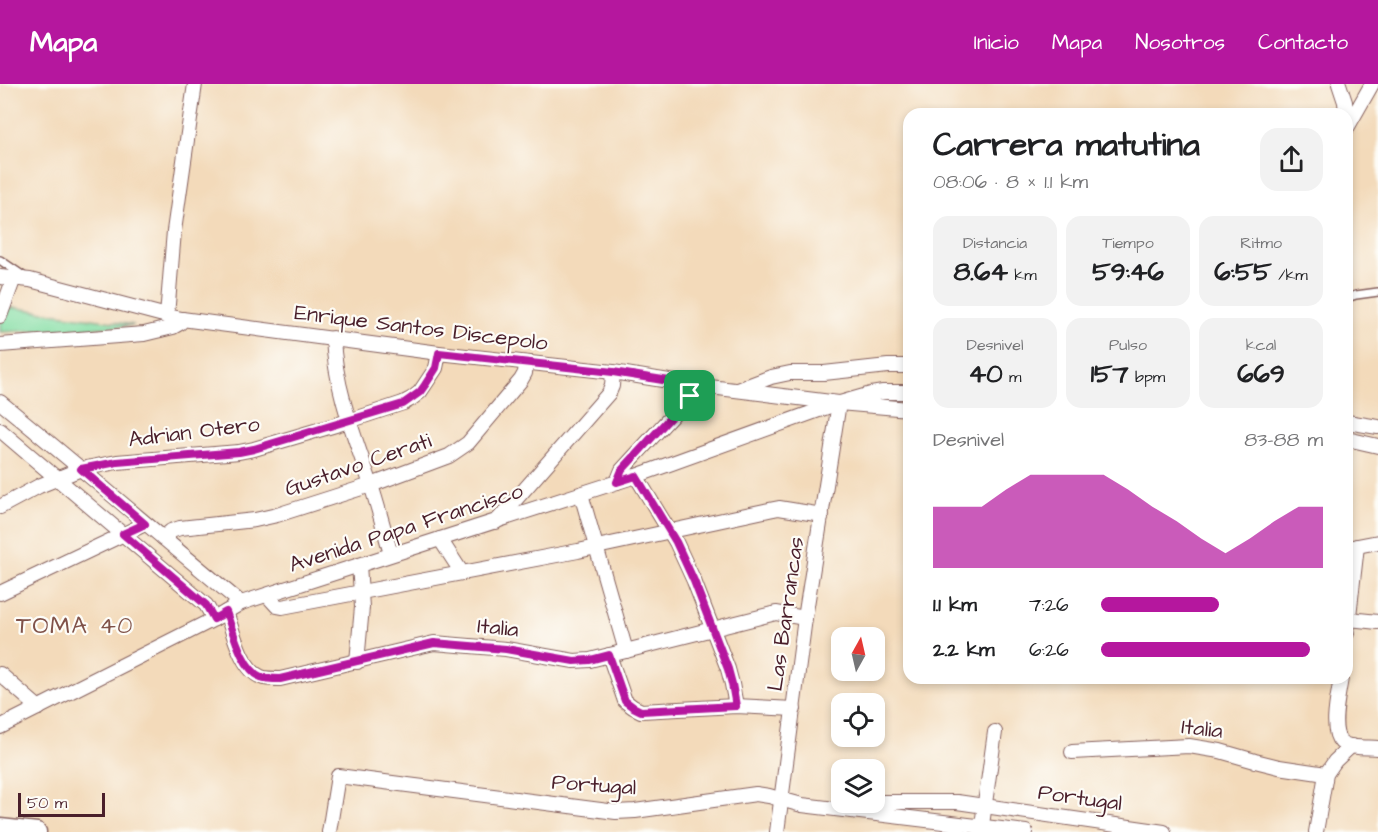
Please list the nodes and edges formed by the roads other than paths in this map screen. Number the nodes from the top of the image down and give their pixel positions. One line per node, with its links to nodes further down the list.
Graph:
1 (195, 84): 13 (street)
2 (1339, 84): 4 (street)
3 (1372, 84): 5 (street)
4 (1346, 108)
5 (1353, 117)
6 (0, 260): 9 (lane)
7 (0, 277): 8 (street, Enrique Santos Discepolo)
8 (14, 278): 9 (street, Enrique Santos Discepolo); 12 (street)
9 (30, 280): 13 (street, Enrique Santos Discepolo)
10 (1378, 292): 11 (lane)
11 (1353, 296)
12 (0, 316)
13 (167, 316): 14 (street, Enrique Santos Discepolo)
14 (182, 319): 15 (street, Enrique Santos Discepolo); 16 (street)
15 (333, 338): 17 (street, Enrique Santos Discepolo); 27 (street)
16 (0, 345)
17 (439, 353): 18 (street, Enrique Santos Discepolo); 27 (street, Adrian Otero)
18 (526, 363): 20 (street, Enrique Santos Discepolo); 37 (street, Gustavo Cerati)
19 (903, 366): 22 (street)
20 (613, 372): 21 (street, Enrique Santos Discepolo); 41 (street)
21 (694, 385): 22 (street, Enrique Santos Discepolo); 36 (street)
22 (736, 390): 25 (street, Enrique Santos Discepolo)
23 (903, 392): 25 (street, Avenida Papa Francisco)
24 (0, 402): 33 (street)
25 (839, 403): 26 (street, Enrique Santos Discepolo); 34 (street, Avenida Papa Francisco); 40 (street, Las Barrancas)
26 (903, 408)
27 (349, 421): 33 (street, Adrian Otero); 37 (street)
28 (1353, 423): 29 (street)
29 (1378, 427)
30 (0, 430): 35 (street, Italia)
31 (1353, 440): 32 (street)
32 (1378, 446)
33 (81, 469): 35 (street, Adrian Otero); 42 (street)
34 (636, 476): 36 (street, Avenida Papa Francisco); 43 (street)
35 (57, 479): 39 (street, Adrian Otero); 44 (street, Italia)
36 (617, 482): 38 (street, Avenida Papa Francisco)
37 (371, 484): 45 (street, Gustavo Cerati); 50 (street)
38 (581, 494): 41 (street, Avenida Papa Francisco); 48 (street)
39 (0, 507)
40 (822, 515): 43 (street); 58 (street, Las Barrancas)
41 (496, 522): 46 (street, Avenida Papa Francisco)
42 (145, 524): 44 (street); 45 (street)
43 (670, 532): 48 (street); 61 (street)
44 (123, 534): 54 (street); 57 (street, Italia)
45 (163, 538): 56 (street)
46 (440, 539): 50 (street, Avenida Papa Francisco); 52 (street)
47 (1378, 542): 49 (street)
48 (597, 547): 52 (street); 62 (street)
49 (1353, 547)
50 (391, 554): 51 (street, Avenida Papa Francisco)
51 (358, 565): 53 (street); 55 (street, Avenida Papa Francisco)
52 (462, 573): 53 (street)
53 (361, 592): 55 (street); 64 (street)
54 (0, 593)
55 (267, 595): 56 (street, Avenida Papa Francisco)
56 (241, 603): 57 (street, Avenida Papa Francisco)
57 (220, 615): 64 (street, Italia); 68 (street, Avenida Papa Francisco)
58 (805, 618): 61 (street, Italia); 69 (street, Las Barrancas)
59 (1378, 622): 60 (street)
60 (1353, 625)
61 (712, 630): 62 (street, Italia); 67 (street)
62 (626, 651): 63 (street, Italia)
63 (609, 655): 64 (street, Italia); 67 (street)
64 (357, 662)
65 (0, 674): 68 (street)
66 (1340, 684): 72 (street)
67 (736, 706): 69 (street)
68 (39, 708): 70 (street, Avenida Papa Francisco)
69 (794, 709): 76 (street, Las Barrancas)
70 (0, 727)
71 (995, 732): 78 (street)
72 (1350, 746): 73 (street); 75 (street)
73 (1378, 748)
74 (1072, 752): 75 (street, Italia)
75 (1326, 774): 88 (street)
76 (781, 799): 79 (street, Portugal); 84 (street, Portugal); 85 (street, Las Barrancas)
77 (885, 802): 78 (street, Portugal)
78 (985, 805): 82 (street); 87 (street, Portugal)
79 (831, 808)
80 (868, 813): 82 (street, Portugal)
81 (0, 828): 83 (street)
82 (981, 829): 86 (street, Portugal)
83 (36, 832)
84 (329, 832)
85 (777, 832)
86 (1026, 832)
87 (1164, 832)
88 (1316, 832)

